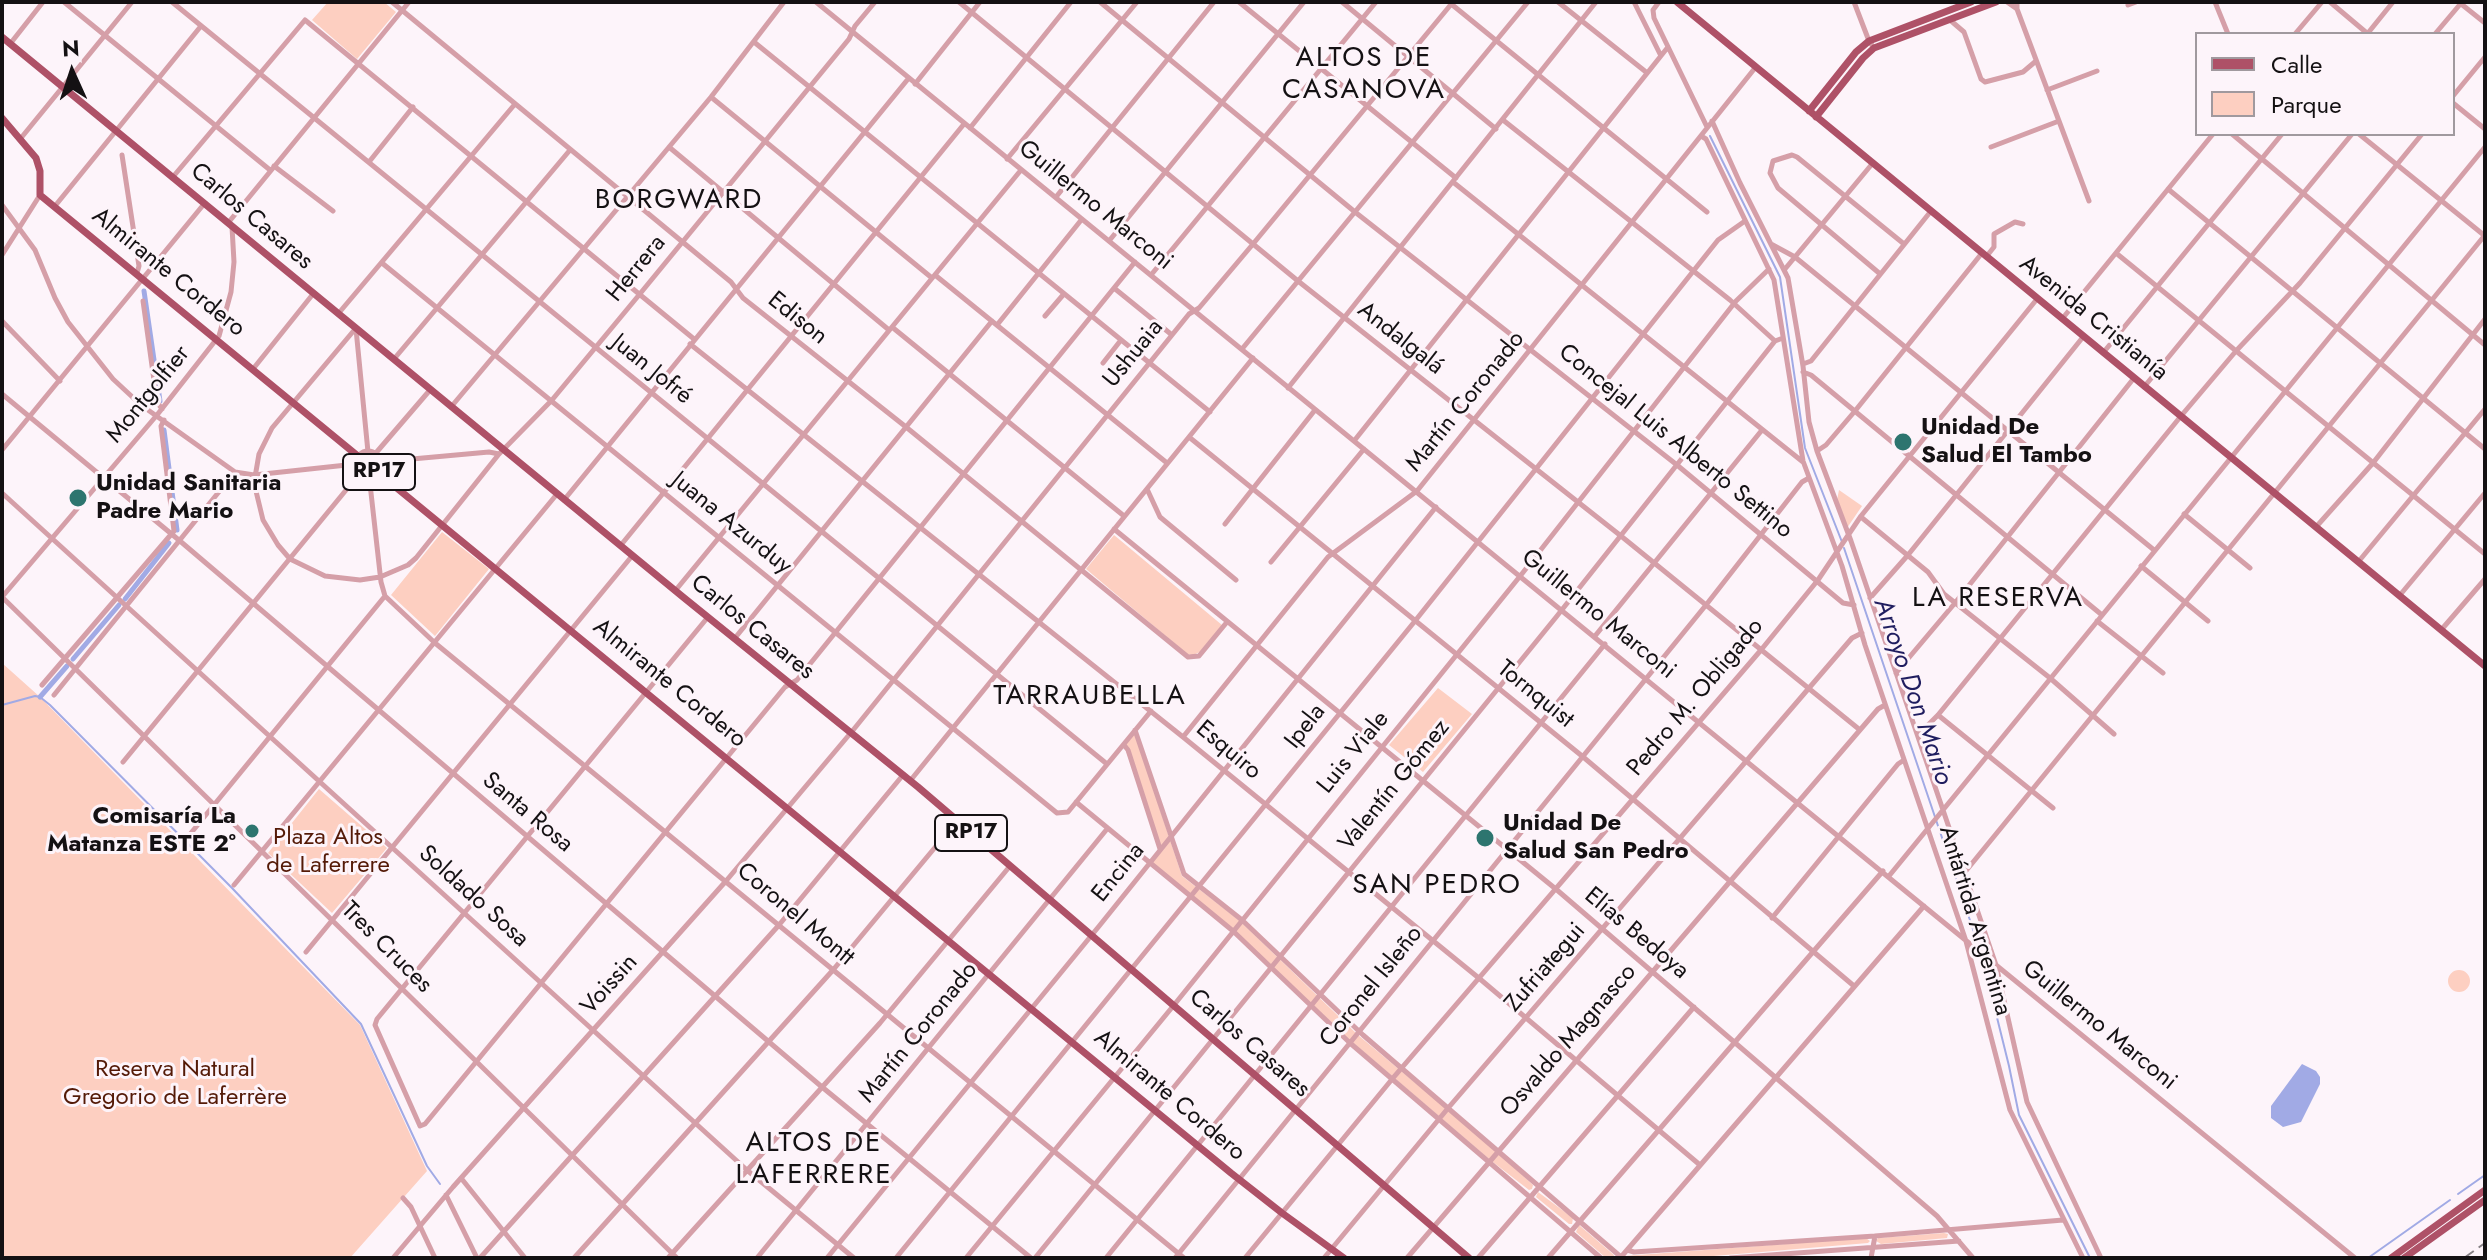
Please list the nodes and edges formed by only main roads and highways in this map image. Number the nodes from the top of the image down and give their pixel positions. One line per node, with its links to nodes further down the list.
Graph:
1 (1677, 2): 6 (main road, Avenida Cristianía)
2 (1971, 2): 5 (main road)
3 (1990, 3): 5 (main road)
4 (2, 37): 12 (main road, Carlos Casares / RP17)
5 (1872, 44): 6 (main road)
6 (1812, 114): 8 (main road, Avenida Cristianía)
7 (2, 118): 11 (main road, Almirante Cordero / RP17)
8 (2485, 665)
9 (2485, 1190): 13 (main road)
10 (2485, 1200): 14 (main road)
11 (1344, 1258)
12 (1469, 1258)
13 (2391, 1258)
14 (2404, 1258)

